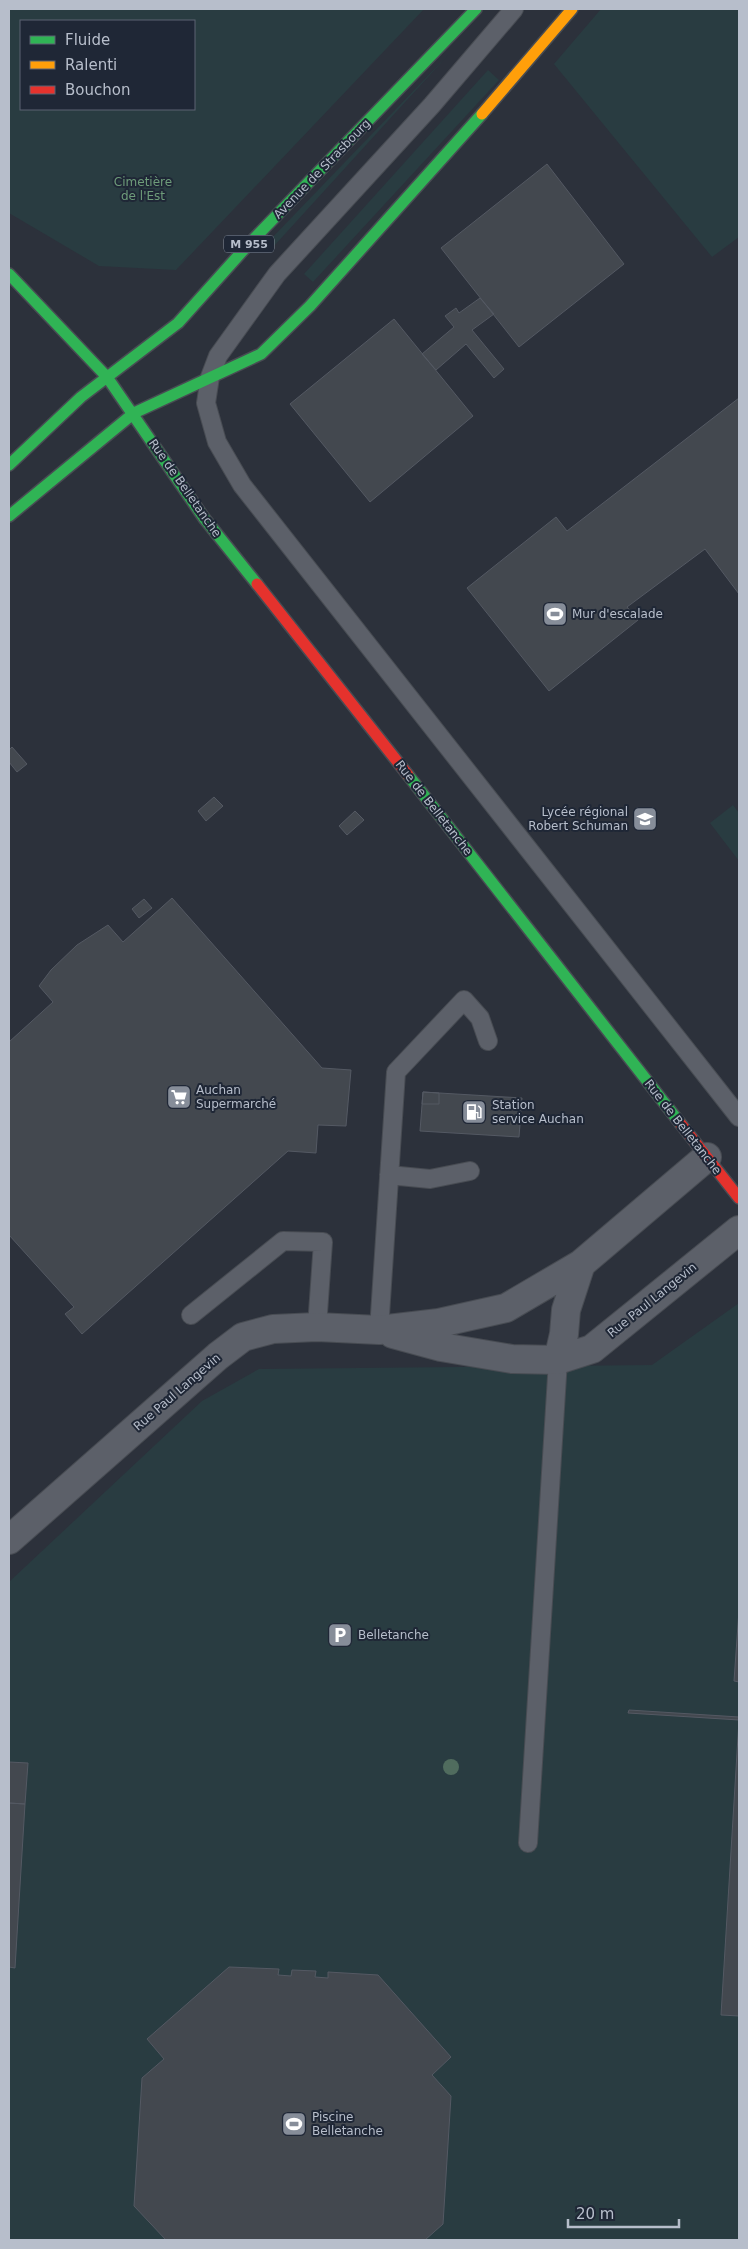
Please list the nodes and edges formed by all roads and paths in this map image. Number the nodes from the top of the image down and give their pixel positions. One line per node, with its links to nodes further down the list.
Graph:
1 (476, 9): 5 (main road, Avenue de Strasbourg / M 955)
2 (514, 9): 6 (lane, M 955)
3 (572, 9): 6 (main road)
4 (9, 274): 5 (main road, Rue de Belletanche)
5 (107, 377): 7 (main road, Rue de Belletanche); 8 (main road, Avenue de Strasbourg / M 955)
6 (210, 377): 7 (main road); 11 (lane)
7 (134, 414): 9 (main road); 12 (main road, Rue de Belletanche)
8 (9, 465)
9 (9, 516)
10 (488, 1041): 14 (lane)
11 (739, 1117)
12 (707, 1157): 15 (main road, Rue de Belletanche); 17 (street, Rue Paul Langevin)
13 (470, 1170): 14 (lane)
14 (389, 1176): 20 (lane)
15 (739, 1198)
16 (739, 1230): 21 (street, Rue Paul Langevin)
17 (581, 1264): 20 (street, Rue Paul Langevin); 21 (street)
18 (191, 1314): 19 (lane)
19 (317, 1327): 20 (street, Rue Paul Langevin); 22 (street, Rue Paul Langevin)
20 (379, 1330): 21 (street, Rue Paul Langevin)
21 (558, 1360): 23 (lane)
22 (9, 1540)
23 (528, 1844)

